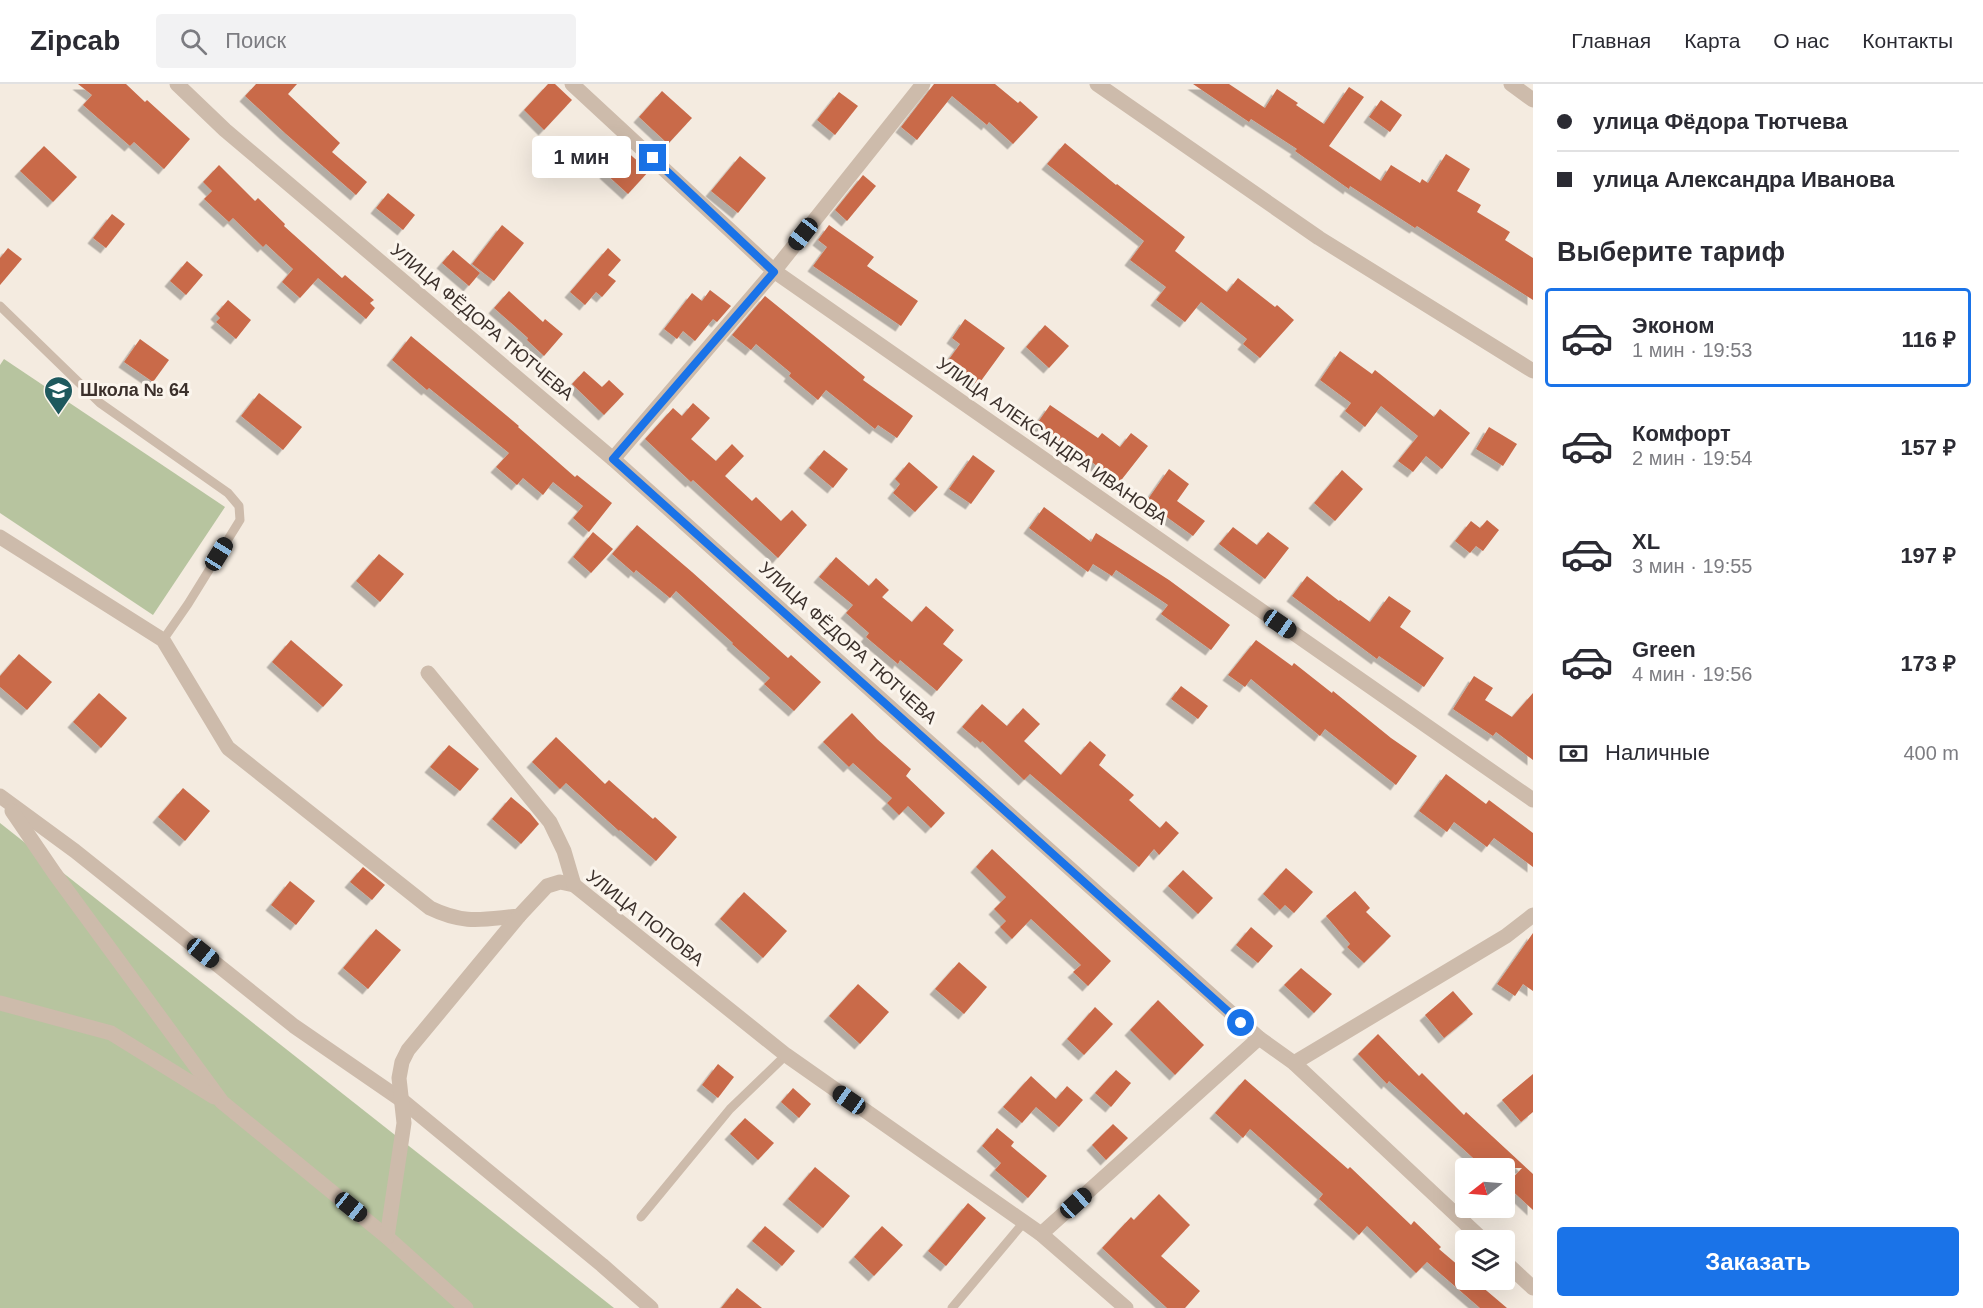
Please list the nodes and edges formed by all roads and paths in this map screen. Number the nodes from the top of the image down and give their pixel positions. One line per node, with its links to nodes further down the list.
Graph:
1 (177, 84): 10 (street, УЛИЦА ФЁДОРА ТЮТЧЕВА)
2 (572, 84): 7 (street, УЛИЦА АЛЕКСАНДРА ИВАНОВА)
3 (923, 84): 7 (street)
4 (1097, 84): 9 (street)
5 (1511, 84): 6 (street)
6 (1533, 100)
7 (774, 272): 10 (street); 15 (street, УЛИЦА АЛЕКСАНДРА ИВАНОВА)
8 (0, 306): 12 (lane)
9 (1533, 371)
10 (613, 459): 20 (street, УЛИЦА ФЁДОРА ТЮТЧЕВА)
11 (0, 537): 12 (street)
12 (164, 640): 17 (street)
13 (428, 673): 16 (street)
14 (3, 799): 23 (street); 24 (street)
15 (1533, 800)
16 (574, 885): 17 (street, УЛИЦА ПОПОВА); 21 (street, УЛИЦА ПОПОВА)
17 (519, 915): 23 (street, УЛИЦА ПОПОВА)
18 (1533, 915): 22 (street)
19 (0, 1004): 24 (street)
20 (1259, 1038): 22 (street, УЛИЦА ФЁДОРА ТЮТЧЕВА); 28 (street)
21 (786, 1054): 25 (lane); 26 (street, УЛИЦА ПОПОВА)
22 (1294, 1063): 27 (street, УЛИЦА ФЁДОРА ТЮТЧЕВА)
23 (403, 1101): 29 (street, УЛИЦА ПОПОВА); 33 (street)
24 (222, 1102): 29 (street)
25 (642, 1217)
26 (1024, 1222): 28 (street, УЛИЦА ПОПОВА); 34 (lane)
27 (1472, 1230)
28 (1041, 1234): 35 (street, УЛИЦА ПОПОВА)
29 (387, 1237): 32 (street)
30 (1515, 1271): 31 (street)
31 (1533, 1287)
32 (466, 1308)
33 (651, 1308)
34 (952, 1308)
35 (1126, 1308)

